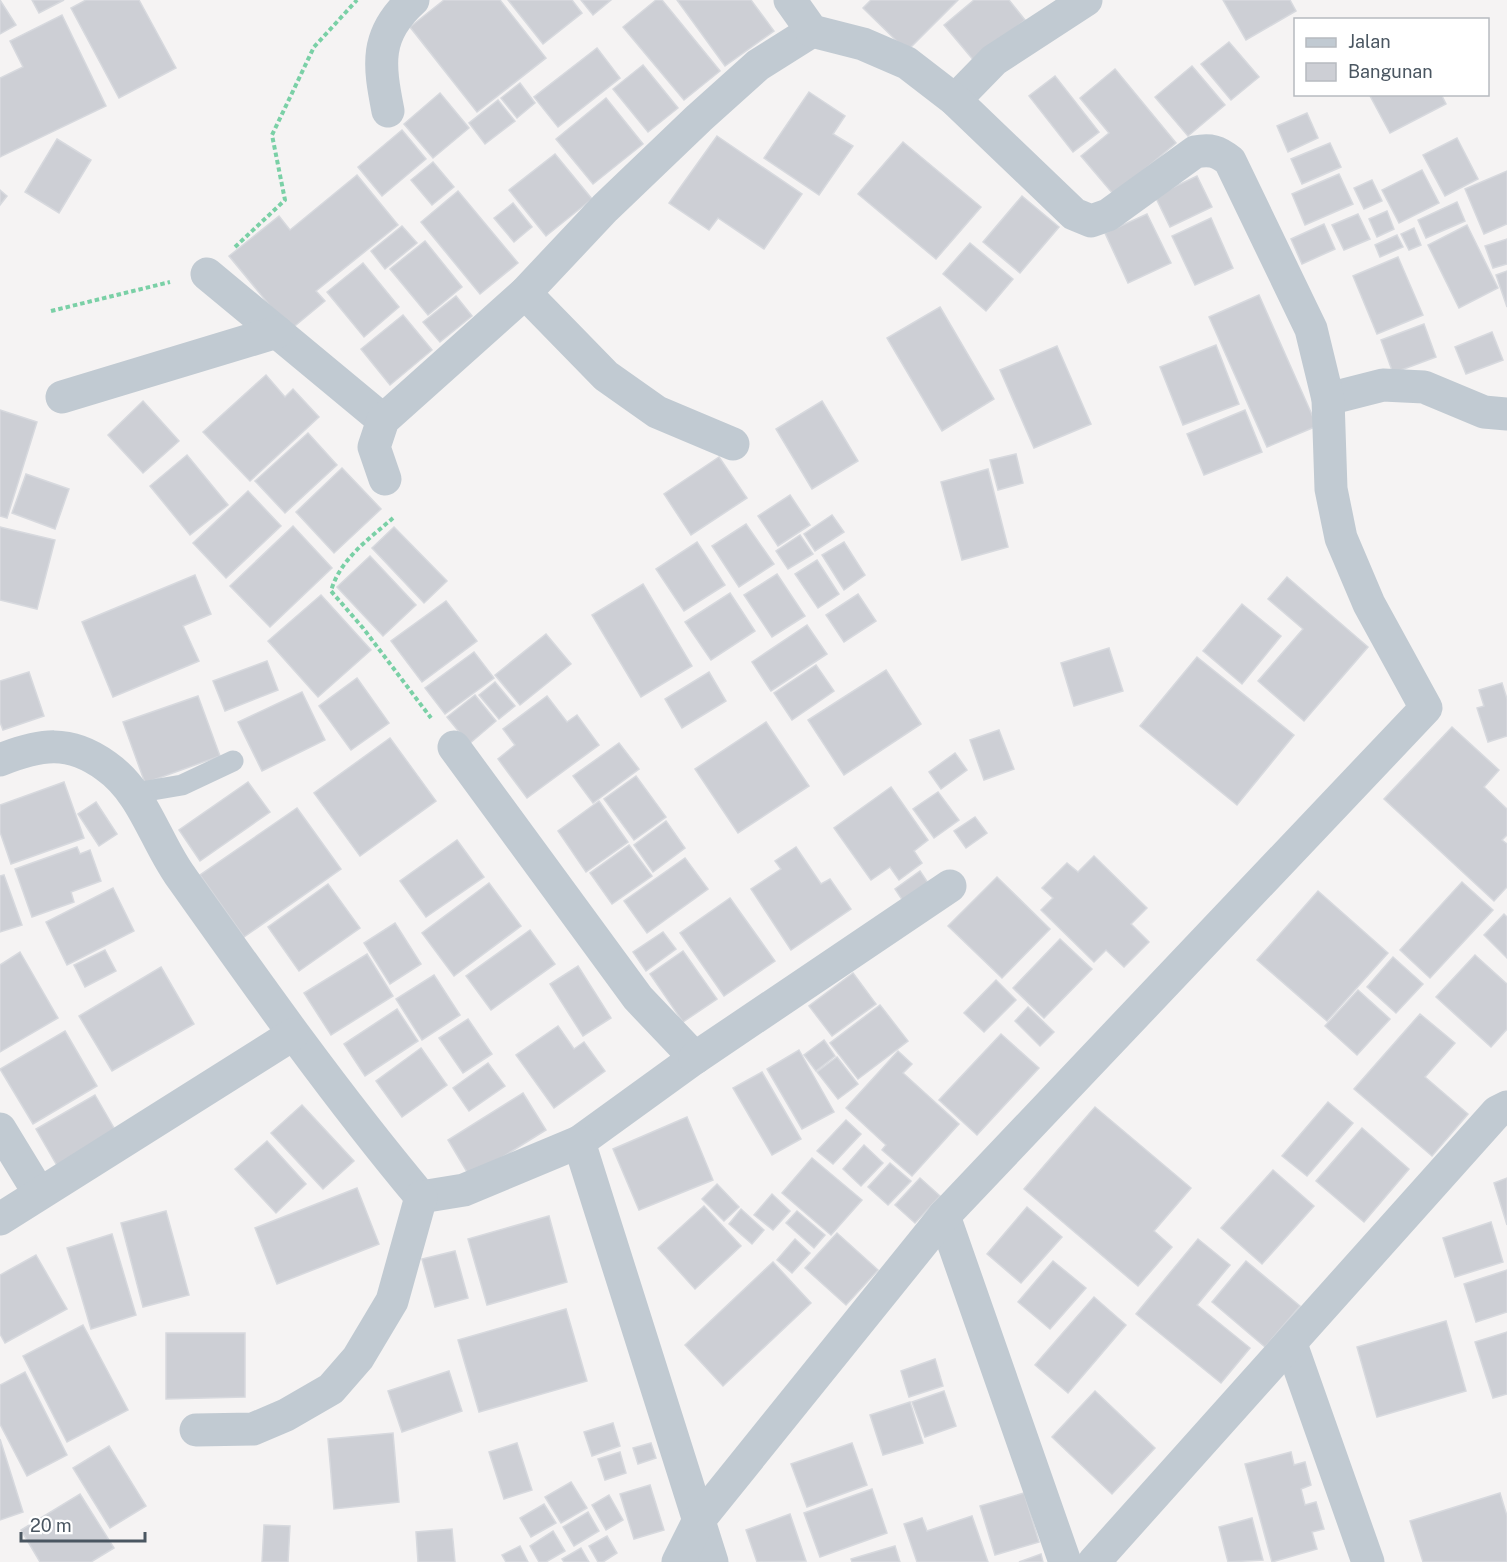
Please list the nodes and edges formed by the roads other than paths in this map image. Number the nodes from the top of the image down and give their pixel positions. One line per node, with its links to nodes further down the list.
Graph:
1 (413, 0): 6 (street)
2 (790, 0): 4 (street)
3 (1086, 0): 5 (street)
4 (812, 31): 5 (street); 8 (street)
5 (956, 100): 11 (street)
6 (388, 111)
7 (207, 274): 9 (street)
8 (525, 293): 13 (street); 14 (street)
9 (277, 332): 10 (street); 13 (street)
10 (62, 397)
11 (1328, 399): 12 (street); 28 (street)
12 (1507, 414)
13 (382, 420): 15 (street)
14 (733, 444)
15 (385, 479)
16 (454, 747): 22 (street)
17 (0, 760): 19 (street)
18 (233, 761): 19 (lane)
19 (135, 793): 21 (street)
20 (950, 886): 22 (street)
21 (292, 1035): 26 (street); 27 (street)
22 (695, 1058): 25 (street)
23 (1507, 1107): 30 (street)
24 (0, 1129): 26 (street)
25 (579, 1142): 27 (street); 32 (street)
26 (39, 1194): 29 (street)
27 (421, 1197): 31 (street)
28 (944, 1216): 32 (street); 35 (street)
29 (0, 1219)
30 (1291, 1344): 36 (street); 37 (street)
31 (196, 1430)
32 (699, 1520): 33 (street); 34 (street)
33 (678, 1562)
34 (712, 1562)
35 (1065, 1562)
36 (1094, 1562)
37 (1368, 1562)

